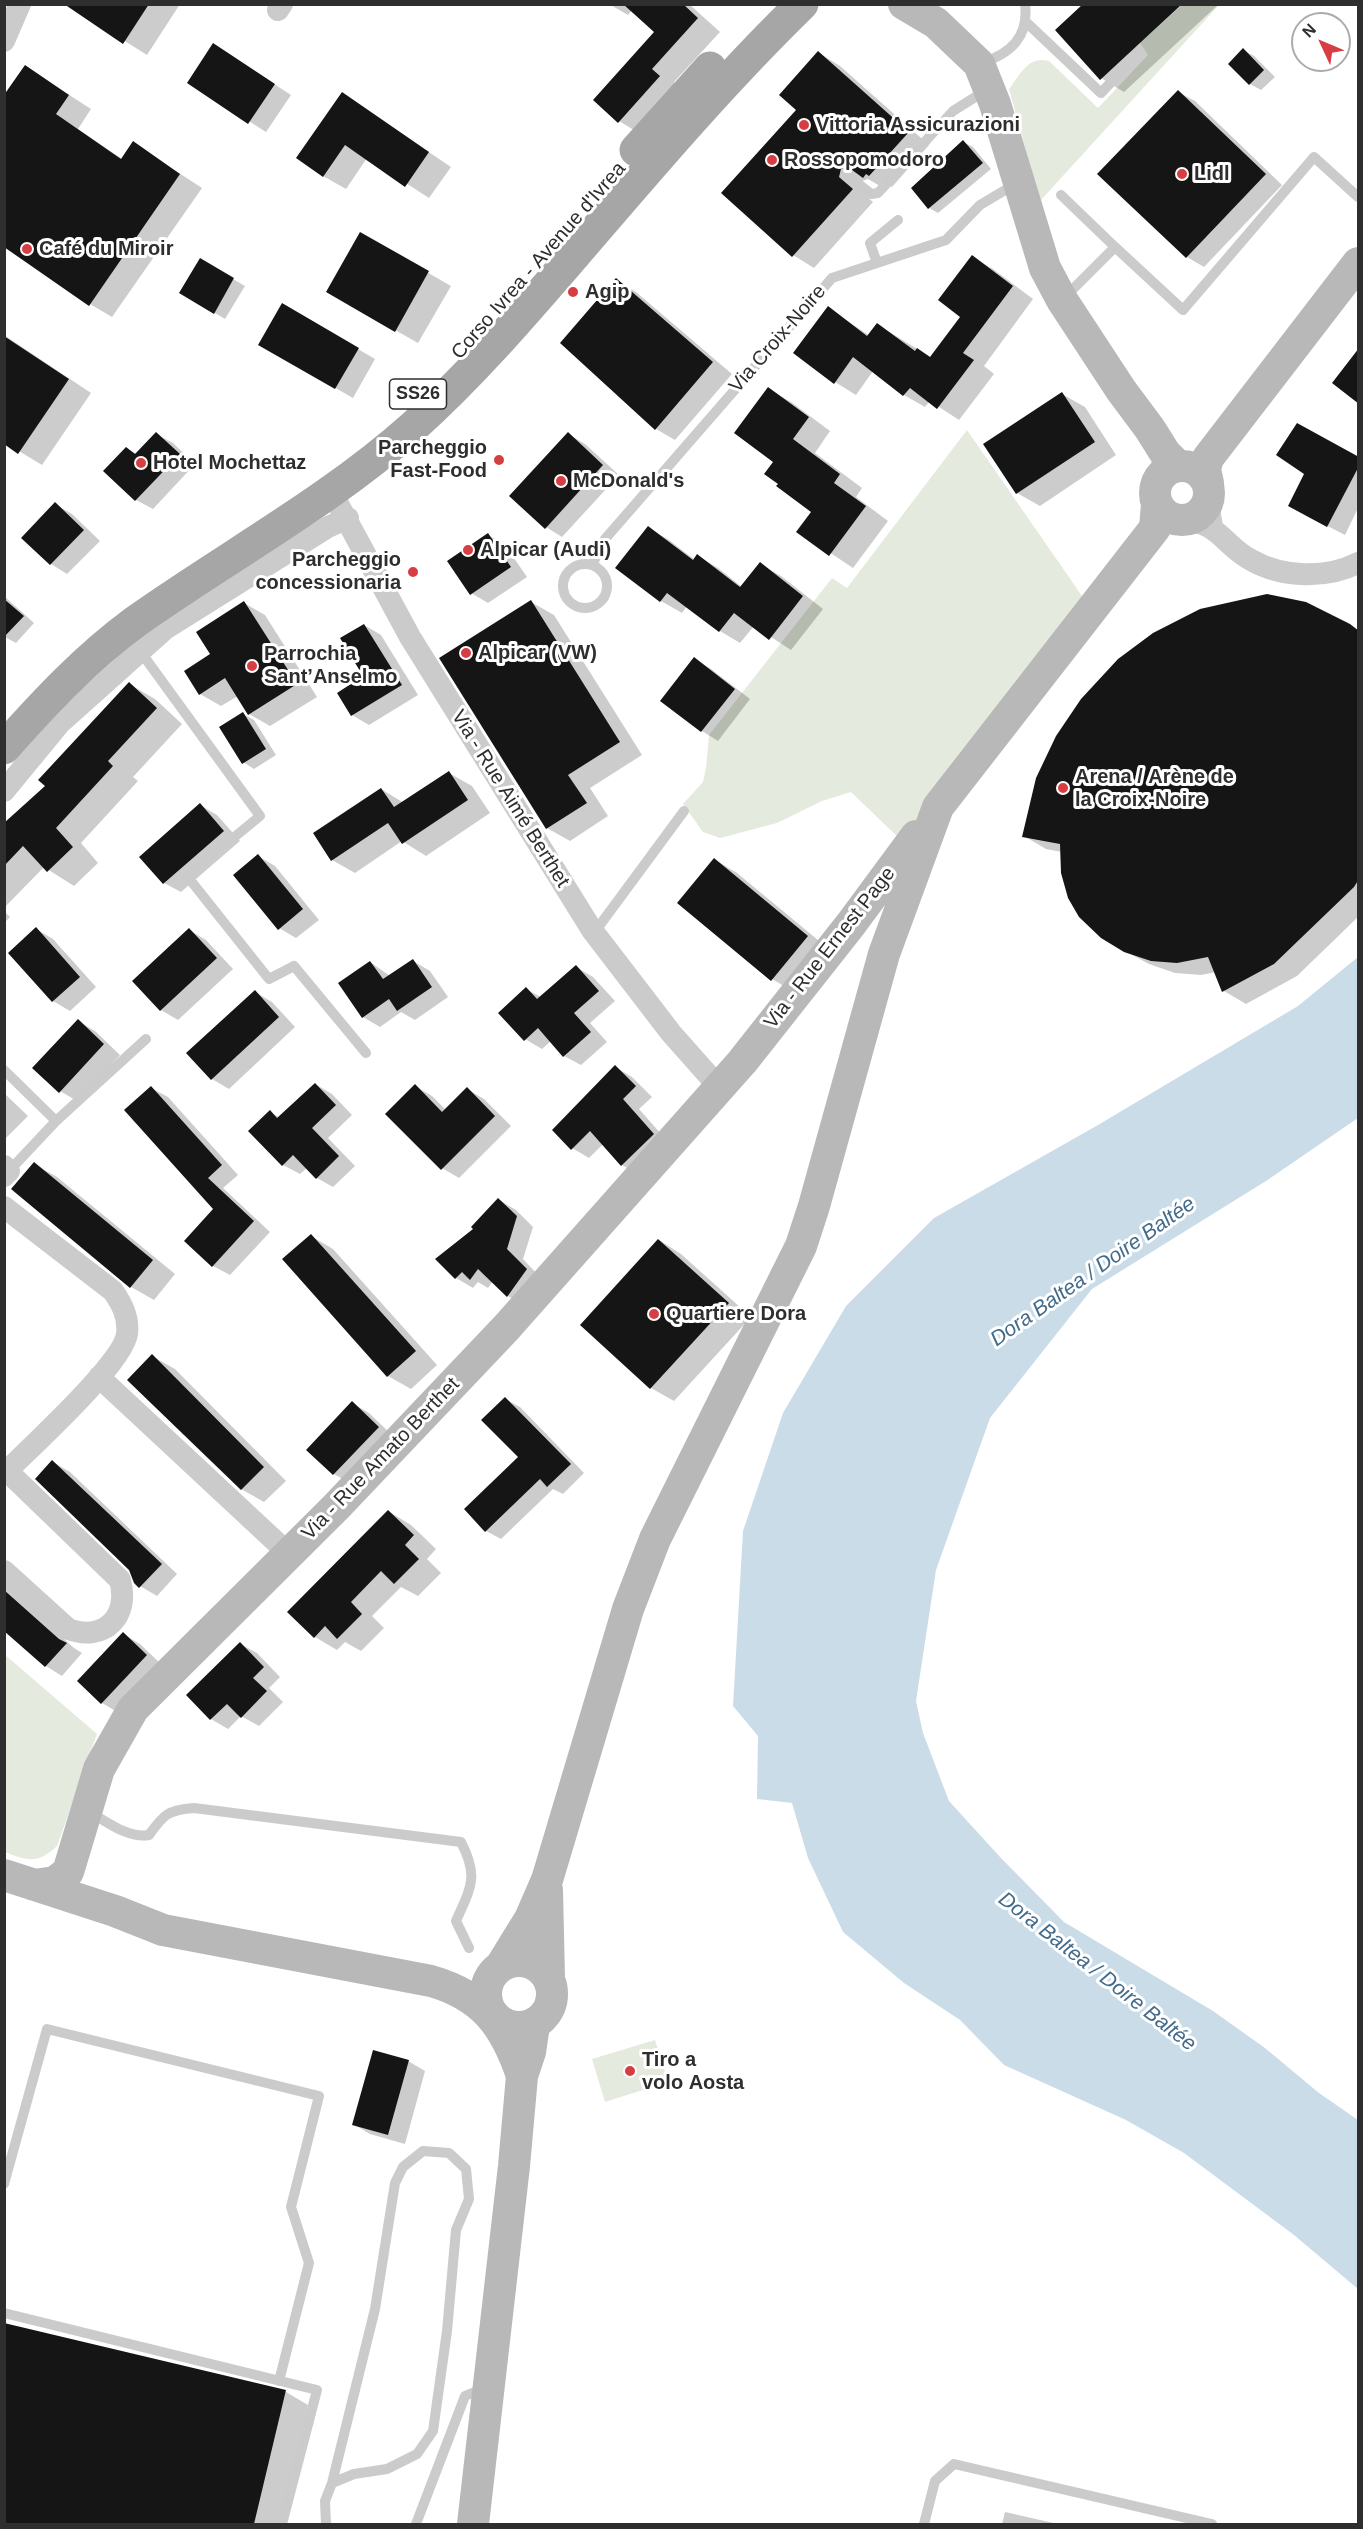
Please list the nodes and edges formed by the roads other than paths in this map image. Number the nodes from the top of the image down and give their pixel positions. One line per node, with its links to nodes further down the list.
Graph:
1 (20, 4): 7 (street)
2 (772, 4): 24 (main road, Corso Ivrea - Avenue d'Ivrea / SS26)
3 (802, 4): 20 (main road, Corso Ivrea - Avenue d'Ivrea)
4 (904, 4): 9 (street)
5 (1025, 4): 6 (lane)
6 (1026, 22): 8 (lane); 9 (lane)
7 (4, 41)
8 (1126, 66)
9 (984, 76): 10 (lane); 11 (street)
10 (846, 174)
11 (1018, 182): 16 (lane, Via Croix-Noire); 18 (street)
12 (1061, 195): 15 (lane)
13 (1359, 197): 15 (lane)
14 (898, 220): 16 (lane)
15 (1115, 247): 18 (lane)
16 (877, 263): 22 (lane, Via Croix-Noire)
17 (1359, 263): 19 (street, Via - Rue Ernest Page)
18 (1062, 300): 19 (street)
19 (1184, 492): 21 (street); 27 (street, Via - Rue Ernest Page)
20 (340, 505): 23 (street); 25 (main road, Corso Ivrea - Avenue d'Ivrea); 29 (street, Via - Rue Aimé Berthet)
21 (1359, 563)
22 (592, 565): 22 (lane)
23 (140, 651): 26 (street); 31 (lane)
24 (4, 717)
25 (4, 748)
26 (4, 791)
27 (938, 807): 33 (street, Via - Rue Ernest Page); 45 (street)
28 (684, 811): 29 (lane)
29 (594, 933): 33 (street, Via - Rue Aimé Berthet)
30 (146, 1039): 34 (lane)
31 (366, 1053)
32 (4, 1070): 34 (lane)
33 (718, 1086): 39 (street, Via - Rue Amato Berthet)
34 (56, 1121): 35 (lane)
35 (6, 1171)
36 (4, 1207): 37 (street)
37 (99, 1377): 38 (street); 39 (street)
38 (6, 1469): 40 (street)
39 (289, 1554): 41 (street, Via - Rue Amato Berthet)
40 (4, 1571)
41 (88, 1811): 42 (street, Via - Rue Amato Berthet); 48 (lane)
42 (77, 1847): 43 (street); 46 (street, Via - Rue Amato Berthet); 47 (street)
43 (4, 1863)
44 (4, 1875): 46 (street)
45 (547, 1880): 49 (street); 50 (street)
46 (34, 1885): 47 (street)
47 (115, 1911): 51 (street)
48 (470, 1948)
49 (497, 1970): 50 (street); 51 (street); 52 (street)
50 (549, 1978): 53 (street)
51 (431, 1981): 52 (street)
52 (490, 2013): 53 (street); 54 (street)
53 (534, 2025): 54 (street)
54 (522, 2076): 58 (street)
55 (4, 2184): 57 (lane)
56 (4, 2313): 57 (lane)
57 (279, 2381): 60 (lane)
58 (490, 2385): 62 (lane); 63 (street)
59 (332, 2483): 59 (lane); 61 (lane)
60 (282, 2524)
61 (326, 2524)
62 (417, 2524)
63 (473, 2524)
64 (924, 2524): 65 (lane)
65 (1212, 2524)

